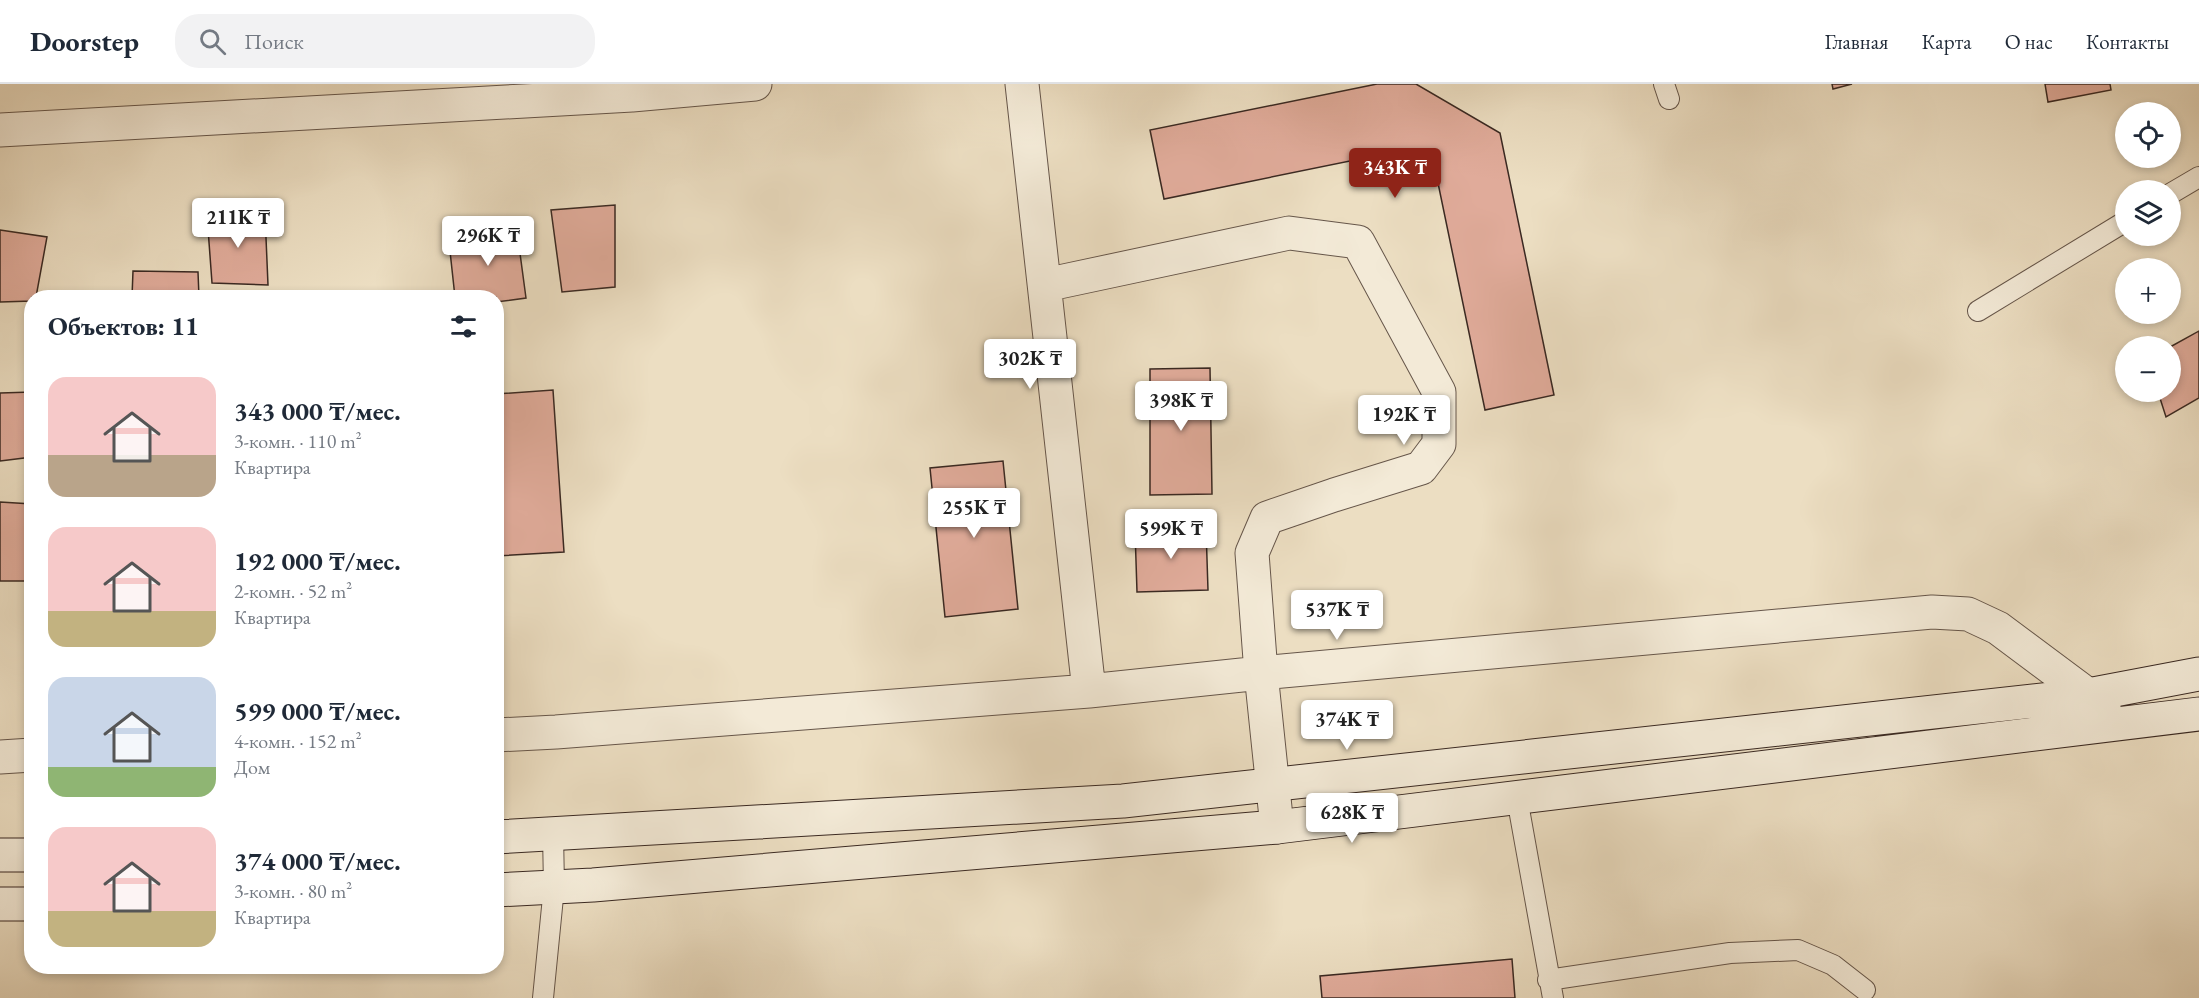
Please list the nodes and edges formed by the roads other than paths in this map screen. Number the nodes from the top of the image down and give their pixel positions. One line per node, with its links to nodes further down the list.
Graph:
1 (755, 84): 3 (street)
2 (1022, 84): 7 (street)
3 (0, 130)
4 (2199, 177): 5 (lane)
5 (2181, 188)
6 (2115, 228): 8 (lane)
7 (1045, 285): 9 (street); 11 (street)
8 (1978, 311)
9 (1261, 673): 11 (street); 12 (street); 18 (street)
10 (2199, 674): 12 (street)
11 (1089, 691): 15 (street)
12 (2088, 695): 14 (street); 18 (street)
13 (2199, 714): 14 (street)
14 (2127, 725): 19 (street)
15 (504, 735)
16 (24, 756): 17 (street)
17 (0, 757)
18 (1272, 785): 20 (street); 21 (street)
19 (1517, 798): 20 (street); 29 (lane)
20 (1277, 827): 25 (street)
21 (553, 833): 22 (street); 25 (lane)
22 (504, 836)
23 (0, 855): 24 (street)
24 (24, 855)
25 (554, 887): 26 (street); 31 (lane)
26 (504, 890)
27 (0, 904): 28 (street)
28 (24, 904)
29 (1551, 989): 30 (lane)
30 (1865, 990)
31 (543, 998)

